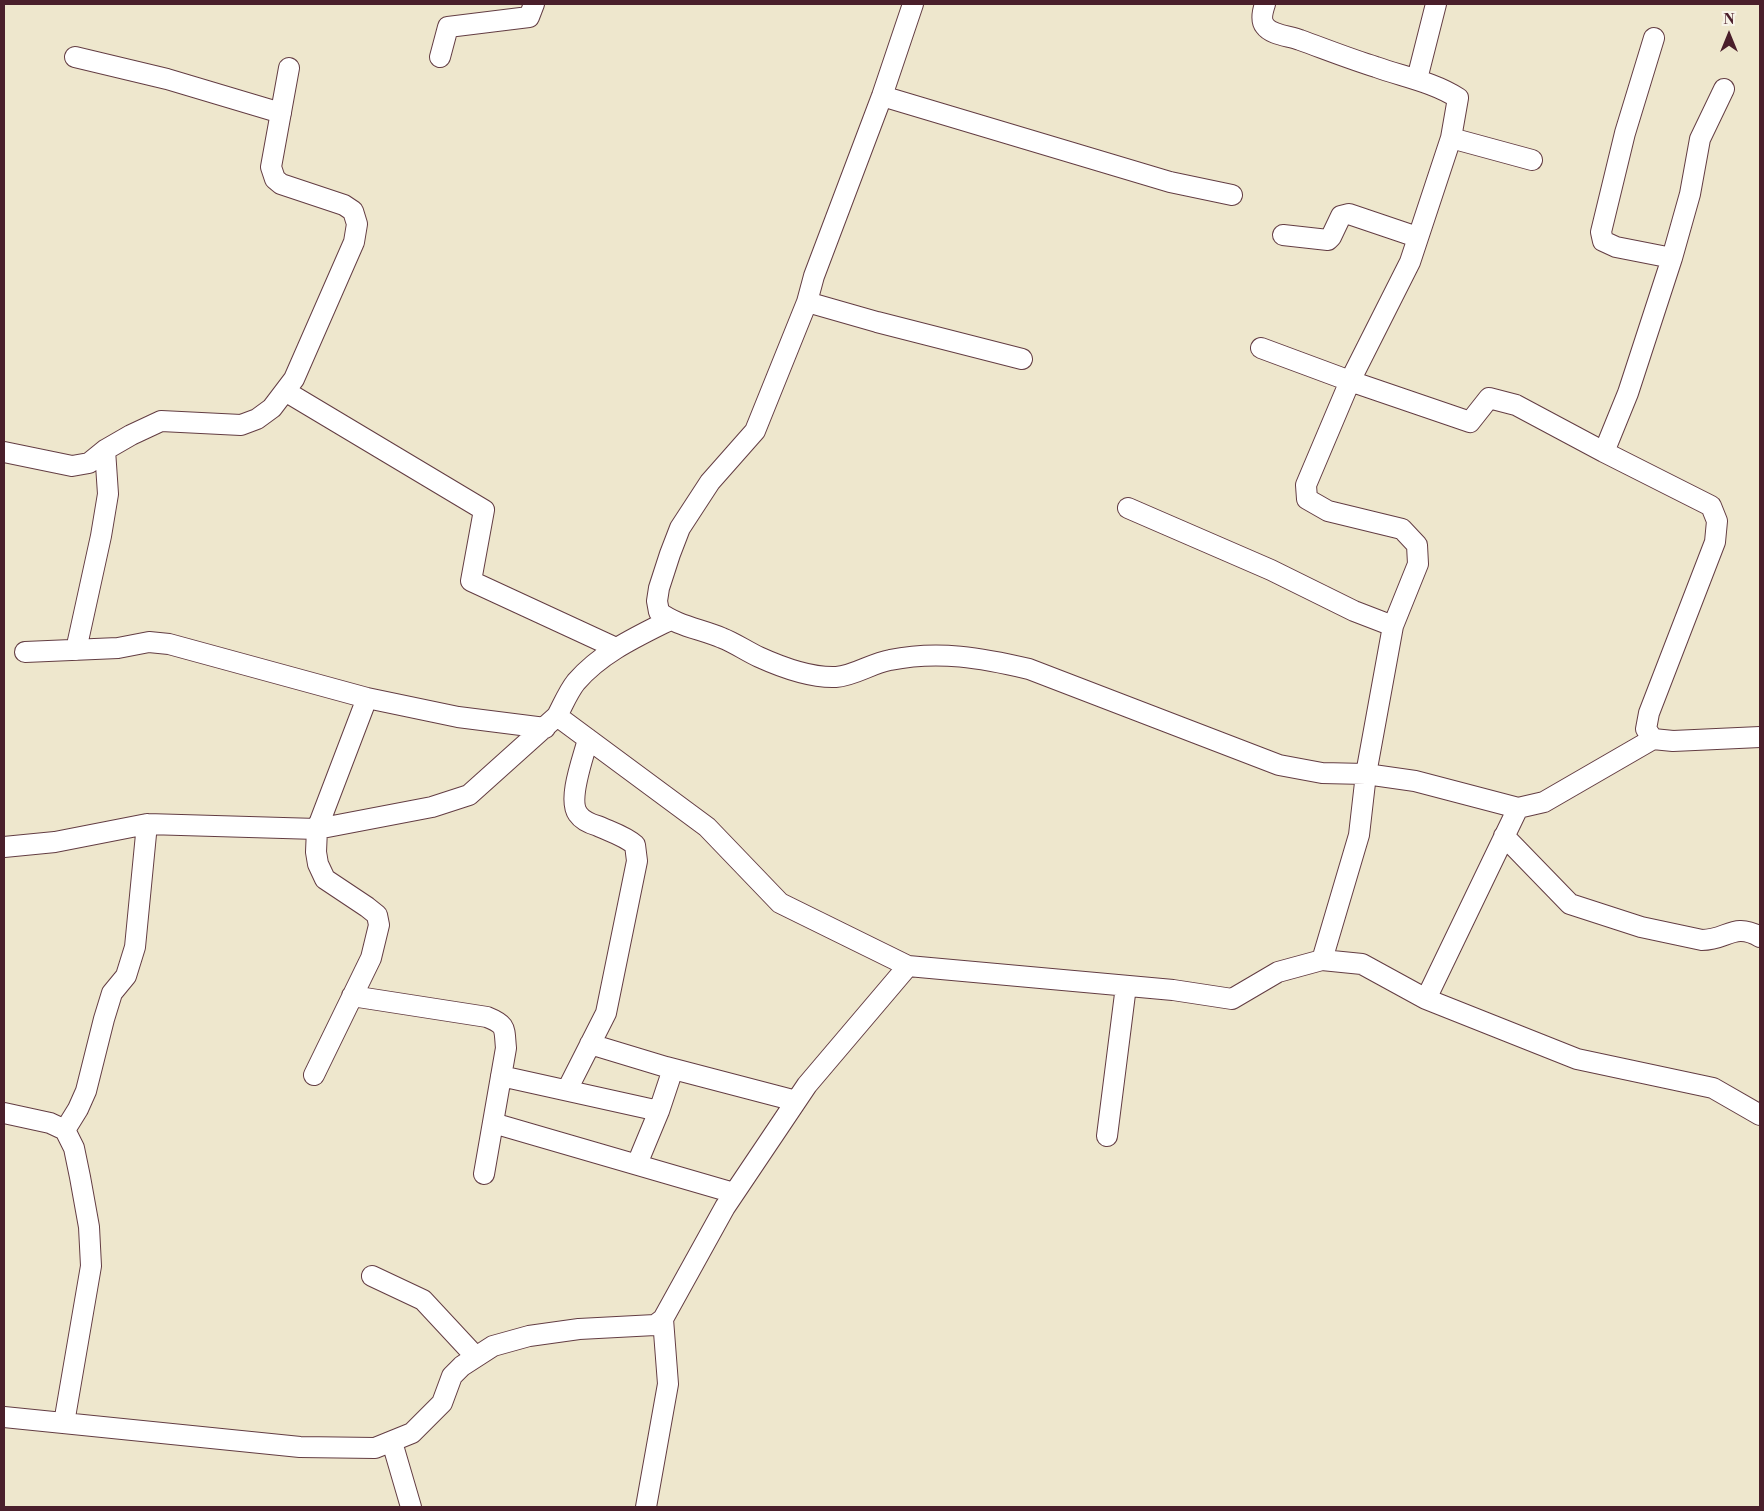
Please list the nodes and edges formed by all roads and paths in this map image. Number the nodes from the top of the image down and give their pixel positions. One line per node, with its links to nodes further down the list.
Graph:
1 (534, 4): 7 (street)
2 (913, 4): 11 (street)
3 (1265, 4): 9 (street)
4 (1436, 4): 9 (street)
5 (1654, 38): 18 (street)
6 (75, 57): 12 (street)
7 (440, 57)
8 (289, 68): 12 (street)
9 (1417, 79): 13 (street)
10 (1724, 89): 18 (street)
11 (882, 96): 15 (street); 19 (street)
12 (281, 113): 23 (street)
13 (1451, 138): 14 (street); 17 (street)
14 (1532, 160)
15 (1232, 195)
16 (1283, 235): 17 (street)
17 (1417, 237): 22 (street)
18 (1672, 258): 26 (street)
19 (806, 302): 21 (street); 28 (street)
20 (1261, 348): 22 (street)
21 (1022, 359)
22 (1350, 381): 26 (street); 29 (street)
23 (285, 391): 24 (street); 30 (street)
24 (104, 450): 25 (street); 31 (street)
25 (4, 452)
26 (1604, 452): 37 (street)
27 (1128, 508): 29 (street)
28 (670, 620): 30 (street); 38 (street)
29 (1393, 626): 38 (street)
30 (616, 648): 34 (street)
31 (76, 650): 32 (street); 33 (street)
32 (25, 652)
33 (368, 698): 34 (street); 41 (street)
34 (551, 722): 36 (street); 41 (street)
35 (1760, 737): 37 (street)
36 (588, 739): 46 (street); 50 (street)
37 (1653, 739): 39 (street)
38 (1366, 774): 39 (street); 45 (street)
39 (1518, 808): 42 (street)
40 (147, 824): 41 (street); 43 (street); 60 (street)
41 (317, 829): 48 (street)
42 (1504, 836): 44 (street); 49 (street)
43 (4, 847)
44 (1760, 936)
45 (1322, 960): 47 (street); 49 (street)
46 (908, 966): 47 (street); 55 (street)
47 (1126, 986): 61 (street)
48 (352, 996): 52 (street); 53 (street)
49 (1426, 999): 58 (street)
50 (590, 1044): 51 (street); 54 (street)
51 (672, 1069): 55 (street); 56 (street)
52 (314, 1075)
53 (501, 1076): 54 (street); 59 (street)
54 (566, 1090): 56 (street)
55 (796, 1101): 64 (street)
56 (659, 1110): 62 (street)
57 (4, 1113): 60 (street)
58 (1760, 1115)
59 (493, 1123): 62 (street); 63 (street)
60 (65, 1130): 69 (street)
61 (1107, 1136)
62 (637, 1164): 64 (street)
63 (484, 1174)
64 (734, 1193): 66 (street)
65 (372, 1276): 67 (street)
66 (663, 1319): 67 (street); 72 (street)
67 (476, 1357): 70 (street)
68 (4, 1417): 69 (street)
69 (64, 1423): 70 (street)
70 (392, 1442): 71 (street)
71 (412, 1507)
72 (646, 1507)

